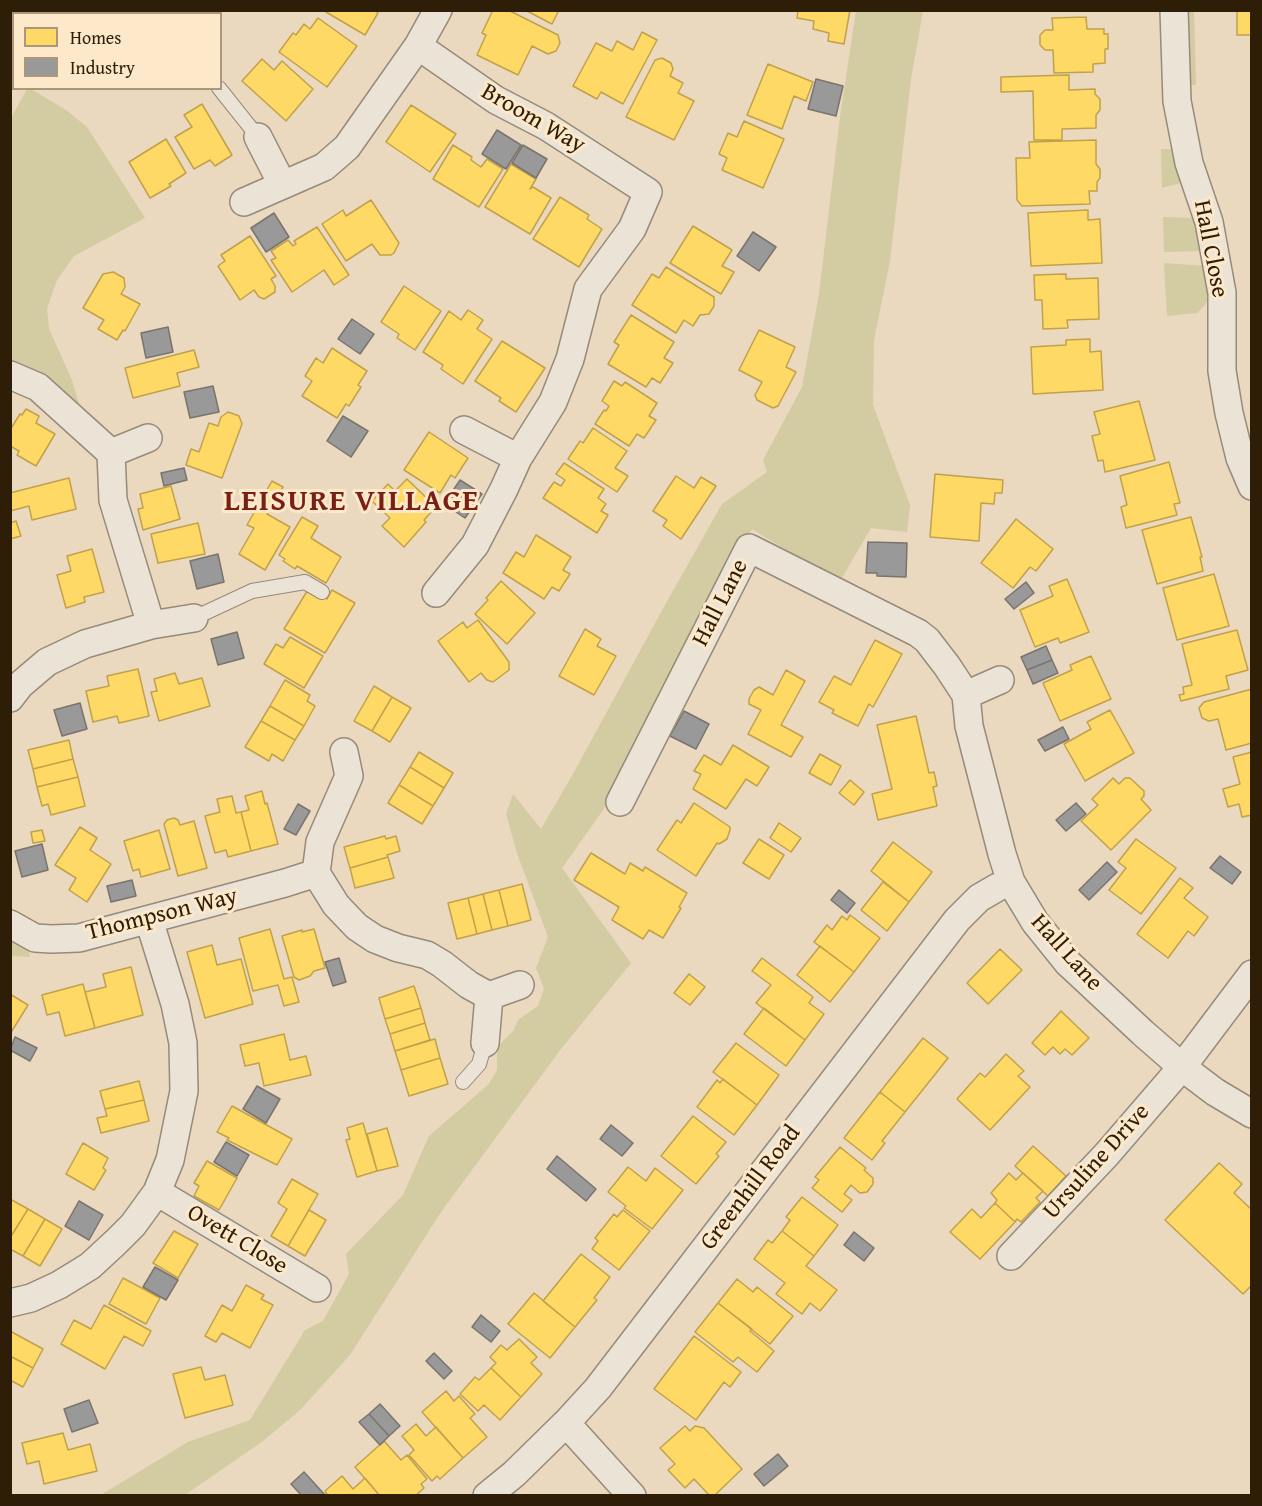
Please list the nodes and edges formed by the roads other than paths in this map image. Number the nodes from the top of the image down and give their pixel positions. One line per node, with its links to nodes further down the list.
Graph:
1 (438, 10): 3 (street)
2 (1174, 10): 13 (street, Hall Close)
3 (418, 46): 6 (street); 12 (street, Broom Way)
4 (221, 90): 5 (lane)
5 (258, 137): 6 (street)
6 (282, 184): 7 (street)
7 (244, 202)
8 (10, 375): 11 (street)
9 (464, 430): 12 (street)
10 (148, 438): 11 (street)
11 (111, 453): 17 (street)
12 (518, 458): 15 (street)
13 (1251, 486)
14 (322, 592): 16 (lane)
15 (436, 593)
16 (194, 618): 17 (street)
17 (151, 625): 20 (street)
18 (1000, 680): 19 (street)
19 (966, 695): 22 (street, Hall Lane); 24 (street, Hall Lane)
20 (10, 698)
21 (344, 752): 23 (street)
22 (620, 802)
23 (316, 873): 25 (street, Thompson Way); 29 (street)
24 (1011, 882): 31 (street, Hall Lane); 38 (street, Greenhill Road)
25 (149, 920): 26 (street, Thompson Way); 34 (street)
26 (10, 924)
27 (1251, 974): 31 (street)
28 (520, 985): 29 (street)
29 (489, 996): 30 (street)
30 (485, 1043): 32 (lane)
31 (1182, 1067): 33 (street, Hall Lane); 35 (street, Ursuline Drive)
32 (463, 1082)
33 (1251, 1114)
34 (157, 1192): 36 (street, Ovett Close); 37 (street)
35 (1011, 1256)
36 (317, 1288)
37 (10, 1303)
38 (566, 1423): 39 (street, Greenhill Road); 40 (street)
39 (487, 1496)
40 (632, 1496)

